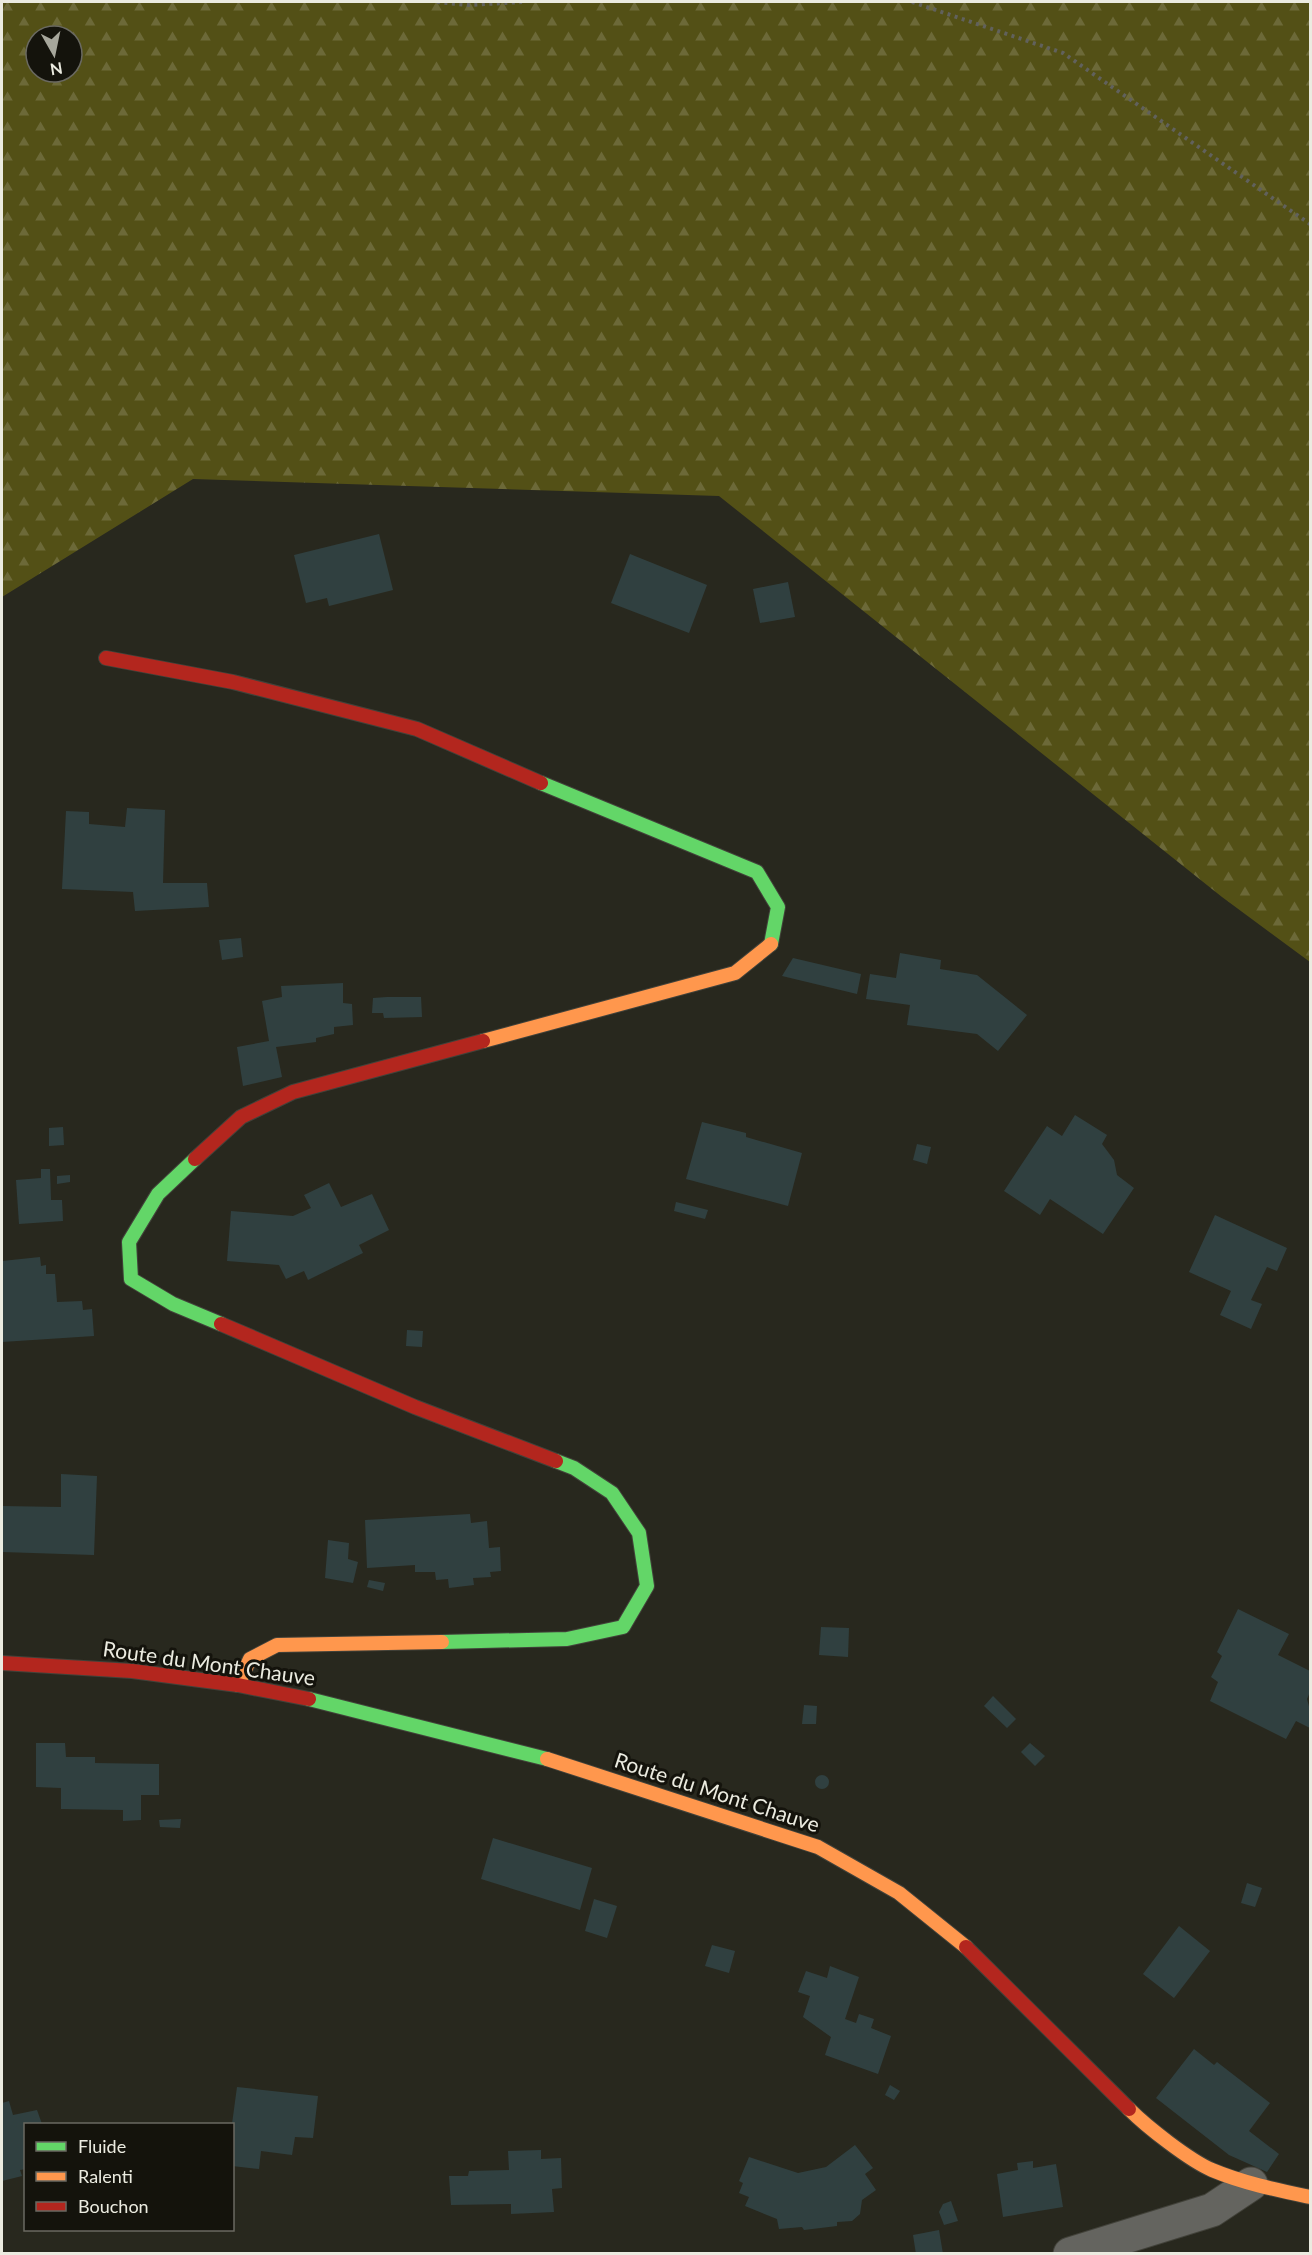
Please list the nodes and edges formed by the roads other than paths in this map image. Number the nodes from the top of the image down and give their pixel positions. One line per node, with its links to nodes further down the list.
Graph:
1 (106, 658): 3 (street)
2 (2, 1663): 3 (street, Route du Mont Chauve)
3 (238, 1685): 4 (street, Route du Mont Chauve)
4 (1251, 2184): 5 (street, Route du Mont Chauve); 6 (street)
5 (1311, 2197)
6 (1070, 2253)

